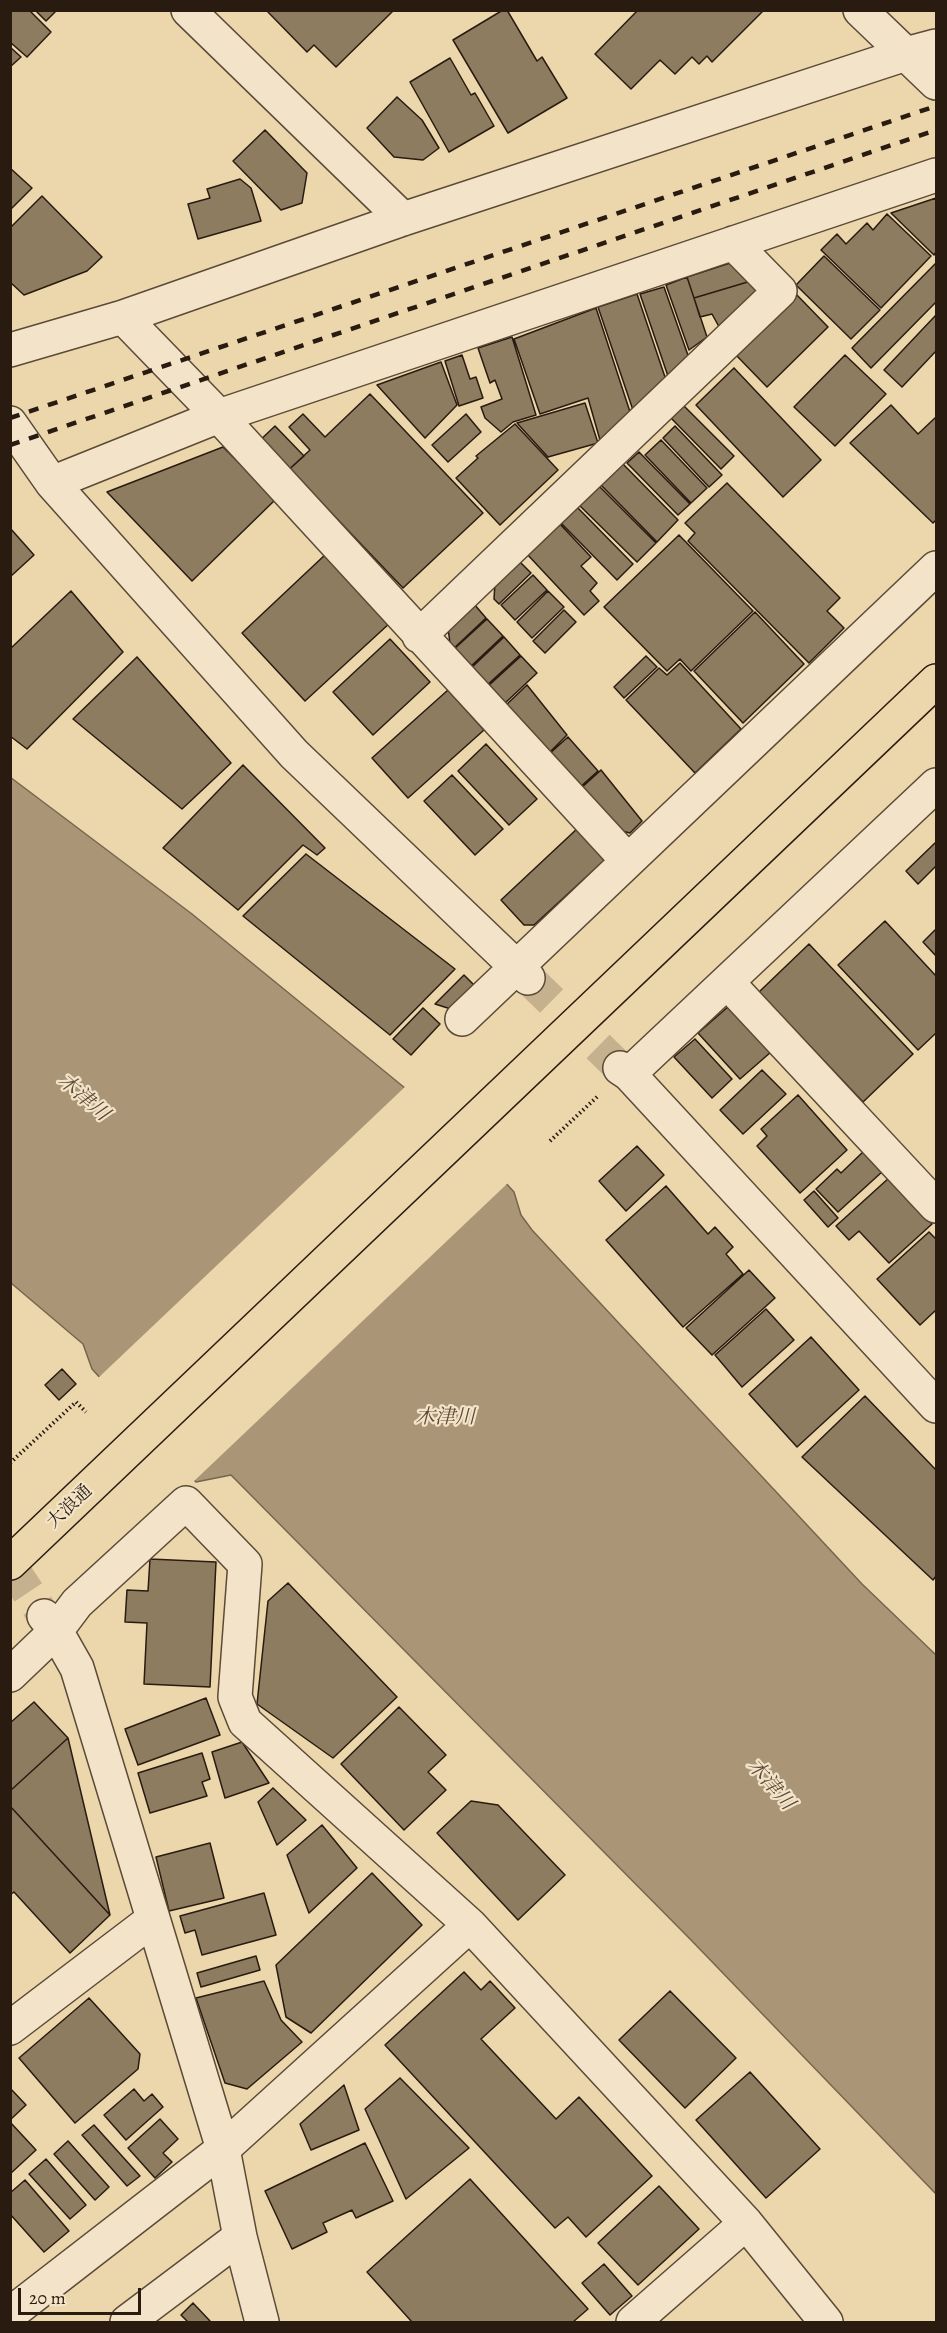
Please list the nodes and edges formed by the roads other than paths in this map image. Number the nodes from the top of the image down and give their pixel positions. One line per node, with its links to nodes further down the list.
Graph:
1 (860, 10): 3 (street)
2 (204, 16): 6 (street)
3 (921, 50): 4 (street); 6 (street)
4 (936, 83)
5 (936, 175): 7 (street)
6 (403, 219): 8 (street)
7 (733, 243): 10 (street); 14 (street)
8 (123, 317): 9 (street); 10 (street)
9 (10, 350)
10 (219, 416): 12 (street); 14 (street)
11 (10, 423): 12 (street)
12 (52, 483): 18 (street)
13 (936, 568): 17 (street)
14 (419, 636): 17 (street)
15 (936, 681): 23 (main road, 大浪通)
16 (936, 786): 19 (street)
17 (628, 861): 18 (street)
18 (522, 973): 20 (street)
19 (727, 982): 21 (street); 22 (street)
20 (462, 1019)
21 (936, 1206)
22 (936, 1406)
23 (10, 1563)
24 (49, 1622): 25 (street); 26 (street); 27 (street)
25 (10, 1675)
26 (152, 1920): 28 (street); 29 (street)
27 (470, 1925): 29 (street); 30 (street)
28 (10, 2028)
29 (223, 2149): 31 (street); 32 (street)
30 (746, 2223): 35 (street); 36 (street)
31 (240, 2237): 33 (street); 34 (street)
32 (10, 2314)
33 (127, 2322)
34 (262, 2322)
35 (633, 2322)
36 (826, 2322)

